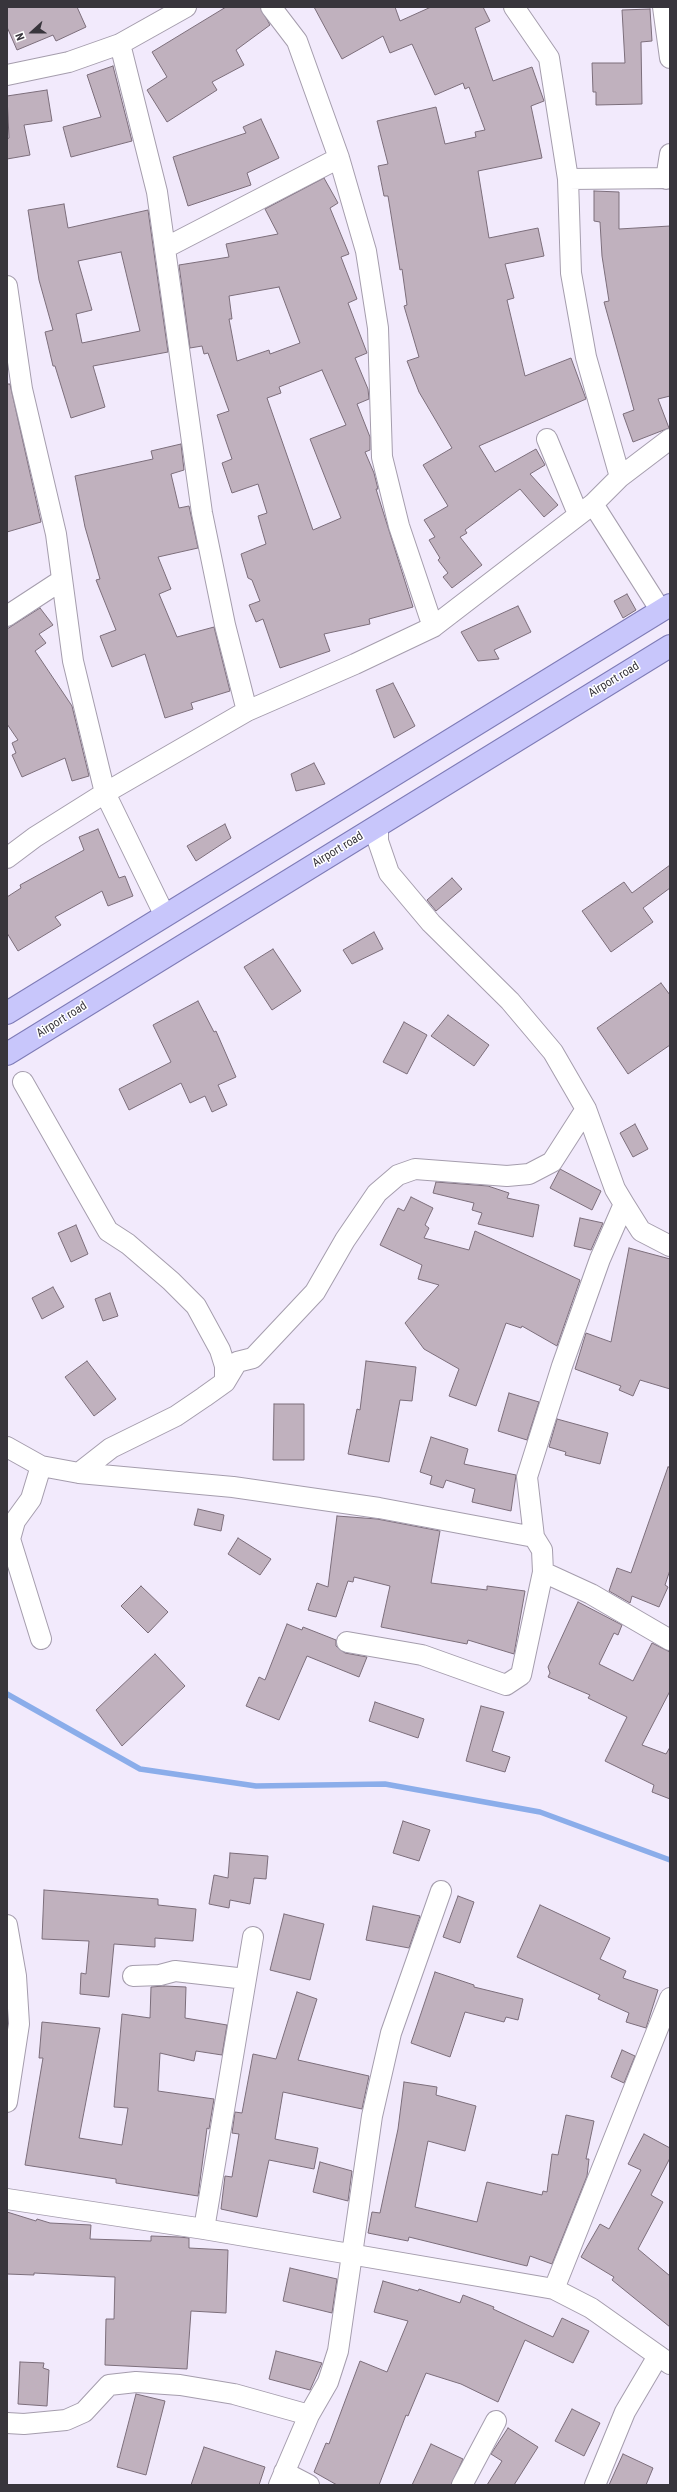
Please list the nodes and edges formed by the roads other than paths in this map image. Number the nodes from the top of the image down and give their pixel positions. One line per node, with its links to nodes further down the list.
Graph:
1 (186, 7): 5 (street)
2 (271, 7): 9 (street)
3 (514, 7): 11 (street)
4 (663, 7): 6 (street)
5 (120, 44): 7 (street); 12 (street)
6 (670, 58)
7 (7, 75)
8 (670, 154): 10 (street)
9 (339, 158): 12 (street); 22 (street)
10 (668, 178): 11 (street)
11 (568, 179): 17 (street)
12 (165, 248): 24 (street)
13 (7, 286): 14 (street)
14 (14, 391): 19 (street)
15 (547, 439): 18 (street)
16 (670, 440): 17 (street)
17 (620, 477): 18 (street)
18 (585, 509): 20 (street); 22 (street)
19 (62, 580): 21 (street); 25 (street)
20 (666, 608): 28 (main road)
21 (7, 616)
22 (433, 626): 24 (street)
23 (670, 646): 26 (main road, Airport road)
24 (247, 711): 25 (street)
25 (105, 794): 27 (street); 28 (street)
26 (378, 826): 30 (main road, Airport road); 32 (street)
27 (7, 858)
28 (165, 916): 29 (main road)
29 (7, 1013)
30 (7, 1054)
31 (23, 1082): 35 (street)
32 (586, 1109): 33 (street); 35 (street)
33 (624, 1204): 34 (street); 39 (street)
34 (670, 1246)
35 (225, 1382): 38 (street)
36 (7, 1447): 37 (street)
37 (41, 1466): 38 (street); 41 (street)
38 (79, 1473): 39 (street)
39 (534, 1537): 40 (street)
40 (543, 1572): 42 (street); 43 (street)
41 (41, 1639)
42 (670, 1640)
43 (347, 1642)
44 (441, 1891): 53 (street)
45 (7, 1925): 50 (street)
46 (253, 1937): 48 (street)
47 (133, 1976): 48 (street)
48 (246, 1979): 52 (street)
49 (670, 1998): 54 (street)
50 (7, 2102)
51 (7, 2199): 52 (street)
52 (204, 2229): 53 (street)
53 (354, 2254): 54 (street); 56 (street)
54 (554, 2289): 55 (street)
55 (664, 2360): 62 (street)
56 (309, 2415): 58 (street); 59 (street)
57 (496, 2421): 61 (street)
58 (7, 2423)
59 (282, 2478): 60 (street)
60 (309, 2485)
61 (462, 2485)
62 (595, 2485)

